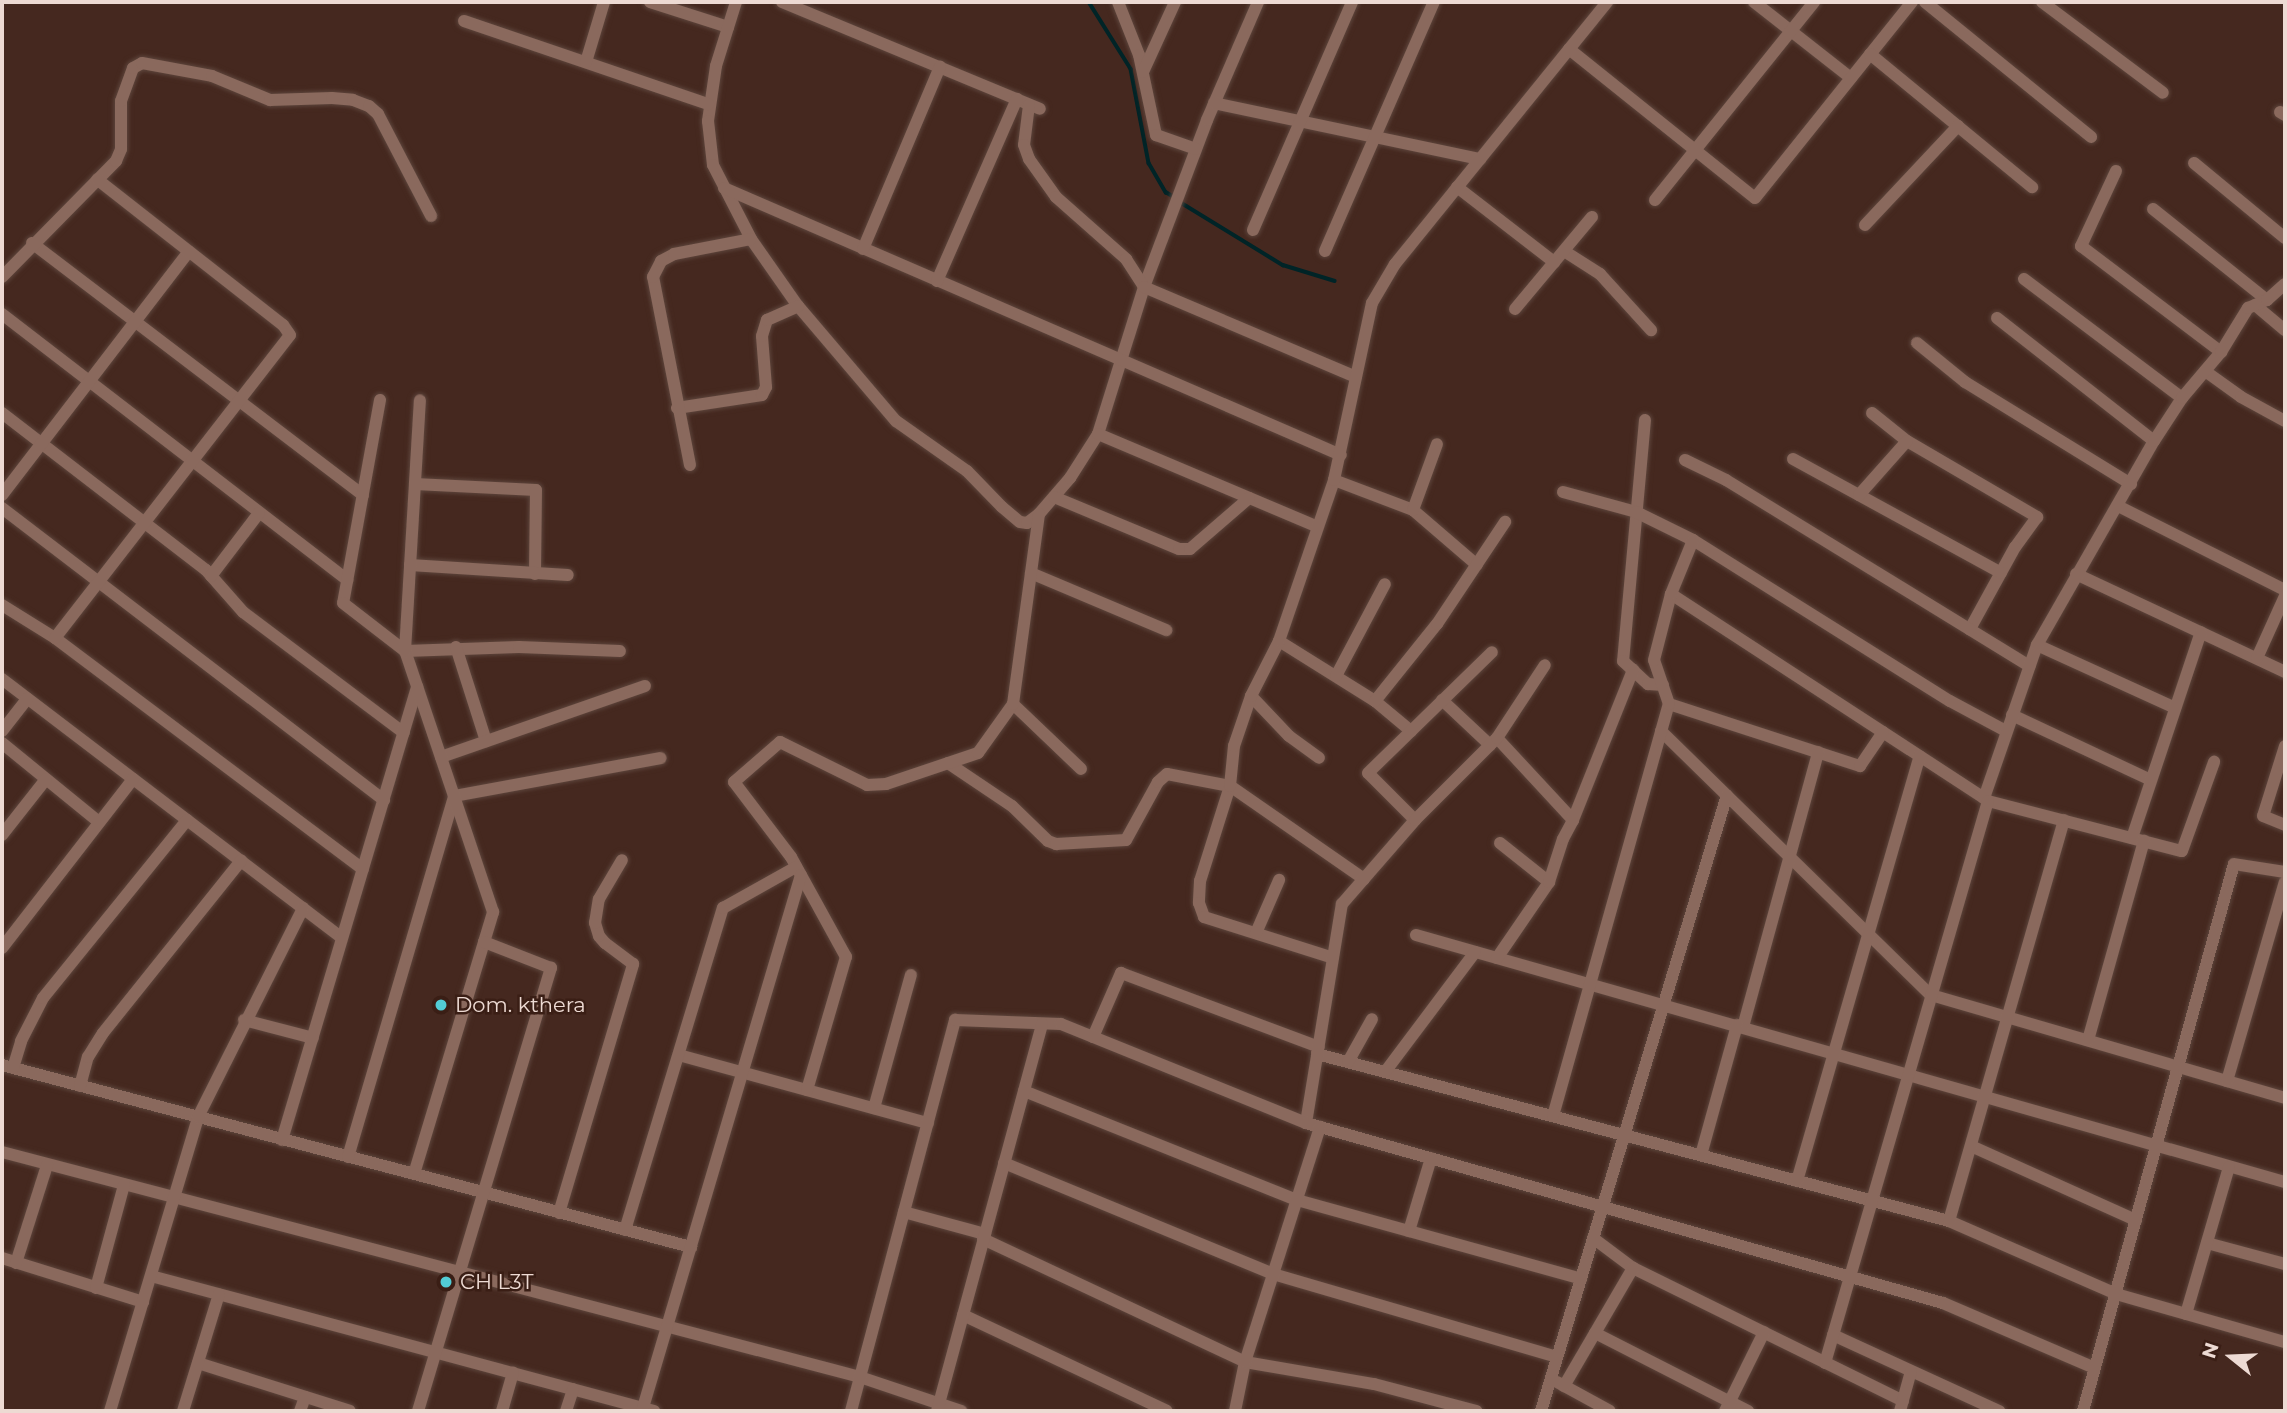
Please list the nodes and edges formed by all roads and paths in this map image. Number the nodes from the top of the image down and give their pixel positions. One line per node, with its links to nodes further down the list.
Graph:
1 (604, 2): 21 (street)
2 (650, 2): 17 (street)
3 (736, 2): 17 (street)
4 (782, 2): 22 (street)
5 (1118, 2): 23 (street)
6 (1175, 2): 23 (street)
7 (1258, 2): 26 (street)
8 (1352, 2): 29 (street)
9 (1434, 2): 32 (street)
10 (1607, 2): 19 (street)
11 (1754, 2): 18 (street)
12 (1814, 2): 18 (street)
13 (1912, 2): 20 (street)
14 (1925, 2): 31 (street)
15 (2042, 2): 25 (street)
16 (464, 21): 21 (street)
17 (728, 27): 27 (street)
18 (1791, 31): 24 (street); 34 (street)
19 (1569, 49): 34 (street); 35 (street)
20 (1870, 54): 24 (street); 30 (street)
21 (586, 62): 27 (street)
22 (940, 67): 28 (street); 51 (street)
23 (1143, 72): 33 (street)
24 (1851, 78): 34 (street)
25 (2163, 93)
26 (1214, 103): 29 (street); 33 (street)
27 (708, 104): 41 (street)
28 (1029, 104): 58 (street); 60 (street)
29 (1300, 121): 32 (street); 47 (street)
30 (1958, 126): 40 (street); 46 (street)
31 (2091, 136)
32 (1375, 137): 35 (street); 53 (street)
33 (1196, 149): 60 (street)
34 (1695, 150): 42 (street)
35 (1480, 159): 39 (street)
36 (2194, 163): 48 (street)
37 (2116, 171): 70 (street)
38 (97, 179): 44 (street); 50 (street); 52 (street)
39 (1457, 187): 55 (street); 73 (street)
40 (2032, 187)
41 (724, 188): 49 (street); 51 (street)
42 (1655, 200)
43 (2153, 209): 61 (street)
44 (432, 216)
45 (1592, 218): 54 (street)
46 (1865, 225)
47 (1253, 230)
48 (2285, 238)
49 (751, 239): 62 (street); 79 (street)
50 (32, 243): 56 (street); 66 (street)
51 (863, 249): 58 (street)
52 (189, 251): 66 (street); 76 (street)
53 (1325, 251)
54 (1564, 251): 55 (street); 67 (street)
55 (1554, 262): 63 (street)
56 (2, 276)
57 (2024, 279): 75 (street)
58 (937, 281): 71 (street)
59 (2285, 284): 61 (street)
60 (1144, 287): 71 (street); 73 (street)
61 (2261, 303): 68 (street); 70 (street)
62 (798, 306): 79 (street); 108 (street)
63 (1515, 309)
64 (2, 314): 74 (street)
65 (1997, 318): 86 (street)
66 (136, 321): 74 (street); 76 (street)
67 (1651, 330)
68 (2285, 330)
69 (1917, 343): 96 (street)
70 (2221, 352): 72 (street)
71 (1121, 361): 84 (street); 89 (street)
72 (2205, 371): 75 (street); 83 (street)
73 (1356, 377): 89 (street)
74 (88, 382): 87 (street); 92 (street)
75 (2182, 398): 86 (street)
76 (239, 400): 92 (street); 99 (street)
77 (380, 400): 99 (street)
78 (420, 400): 95 (street)
79 (677, 408): 93 (street)
80 (2, 413): 87 (street)
81 (1872, 413): 85 (street)
82 (1645, 420): 106 (street)
83 (2285, 421)
84 (1098, 435): 101 (street); 102 (street)
85 (1907, 441): 100 (street); 116 (street)
86 (2154, 441): 96 (street)
87 (41, 443): 98 (street); 110 (street)
88 (1437, 444): 105 (street)
89 (1341, 455): 94 (street)
90 (1793, 459): 100 (street)
91 (1685, 460): 128 (street)
92 (192, 461): 107 (street); 110 (street)
93 (690, 465)
94 (1334, 480): 105 (street); 111 (street)
95 (415, 484): 113 (street); 117 (street)
96 (2131, 484): 103 (street)
97 (1563, 492): 106 (street)
98 (2, 495)
99 (363, 495): 121 (street)
100 (1859, 495): 116 (street)
101 (1054, 497): 102 (street); 108 (street)
102 (1249, 498): 111 (street)
103 (2118, 506): 118 (street); 124 (street)
104 (2, 508): 122 (street)
105 (1413, 510): 114 (street)
106 (1636, 512): 112 (street); 141 (street)
107 (259, 513): 120 (street); 121 (street)
108 (1039, 514): 115 (street)
109 (1505, 522): 114 (street)
110 (144, 523): 120 (street); 122 (street)
111 (1316, 526): 132 (street)
112 (1692, 540): 125 (street); 159 (street)
113 (410, 565): 117 (street); 135 (street)
114 (1477, 565): 151 (street)
115 (1031, 573): 129 (street); 152 (street)
116 (2001, 573): 128 (street)
117 (535, 574): 119 (street)
118 (2076, 574): 130 (street); 133 (street)
119 (568, 575)
120 (211, 576): 161 (street)
121 (347, 580): 135 (street)
122 (98, 582): 131 (street); 181 (street)
123 (1384, 584): 143 (street)
124 (2285, 590)
125 (1671, 594): 145 (street); 160 (street)
126 (2285, 596): 138 (street)
127 (2, 605): 131 (street)
128 (1970, 629): 140 (street)
129 (1166, 630)
130 (2201, 632): 138 (street); 154 (street)
131 (55, 638): 194 (street)
132 (1279, 640): 143 (street); 148 (street)
133 (2038, 645): 140 (street); 154 (street)
134 (456, 647): 135 (street); 136 (street); 162 (street)
135 (405, 651): 147 (street)
136 (620, 651)
137 (1492, 652): 150 (street)
138 (2257, 659): 142 (street)
139 (1545, 665): 163 (street)
140 (2030, 666): 155 (street)
141 (1633, 670): 145 (street); 184 (street)
142 (2285, 672)
143 (1336, 676): 151 (street)
144 (2, 679): 149 (street)
145 (1663, 685): 153 (street)
146 (645, 686): 162 (street)
147 (417, 687): 161 (street); 168 (street)
148 (1251, 696): 170 (street); 177 (street)
149 (27, 699): 156 (street); 175 (street)
150 (1442, 700): 157 (street); 163 (street)
151 (1375, 701): 157 (street)
152 (1013, 704): 172 (street); 173 (street)
153 (1669, 704): 158 (street); 166 (street)
154 (2175, 708): 176 (street)
155 (2012, 715): 159 (street); 176 (street)
156 (2, 731)
157 (1410, 731): 183 (street)
158 (1661, 731): 178 (street); 212 (street)
159 (2006, 731): 180 (street)
160 (1883, 732): 166 (street); 167 (street)
161 (404, 733): 181 (street)
162 (486, 741): 168 (street)
163 (1493, 741): 183 (street); 184 (street)
164 (2, 743): 174 (street)
165 (2285, 746): 187 (street)
166 (1818, 752): 191 (street)
167 (1920, 756): 180 (street); 203 (street)
168 (441, 757): 179 (street)
169 (661, 758): 179 (street)
170 (1319, 758)
171 (2214, 762): 189 (street)
172 (948, 763): 177 (street); 195 (street)
173 (1081, 769)
174 (46, 779): 186 (street); 188 (street)
175 (133, 779): 182 (street); 186 (street)
176 (2151, 780): 189 (street)
177 (1230, 786): 197 (street); 202 (street)
178 (1727, 795): 191 (street); 214 (street)
179 (454, 796): 206 (street); 250 (street)
180 (1986, 799): 185 (street); 213 (street)
181 (384, 800): 194 (street)
182 (187, 820): 193 (street); 228 (street)
183 (1415, 820): 197 (street)
184 (1573, 820): 199 (street)
185 (2064, 820): 189 (street); 215 (street)
186 (99, 822): 207 (street)
187 (2285, 825)
188 (2, 835)
189 (2138, 840): 222 (street)
190 (1500, 842): 199 (street)
191 (1790, 856): 203 (street); 219 (street)
192 (622, 860): 265 (street)
193 (241, 861): 201 (street); 233 (street)
194 (363, 869): 205 (street)
195 (799, 871): 225 (street); 229 (street); 234 (street)
196 (2285, 872): 227 (street)
197 (1364, 879): 209 (street)
198 (1279, 880): 202 (street)
199 (1549, 881): 210 (street)
200 (2285, 882): 232 (street)
201 (303, 908): 205 (street); 217 (street)
202 (1256, 933): 209 (street)
203 (1868, 933): 213 (street); 224 (street)
204 (1416, 935): 208 (street)
205 (342, 938): 221 (street)
206 (484, 942): 255 (street); 259 (street)
207 (2, 948)
208 (1475, 951): 210 (street); 230 (street)
209 (1333, 958): 223 (street)
210 (1497, 958): 212 (street)
211 (911, 975): 238 (street)
212 (1590, 984): 214 (street); 239 (street)
213 (1931, 995): 215 (street); 231 (street)
214 (1664, 1005): 219 (street); 244 (street)
215 (2008, 1017): 222 (street); 236 (street)
216 (1372, 1018): 226 (street)
217 (244, 1020): 221 (street); 240 (street)
218 (1042, 1024): 220 (street); 235 (street); 241 (street)
219 (1740, 1026): 224 (street); 249 (street)
220 (1093, 1037): 223 (street); 242 (street)
221 (313, 1038): 245 (street)
222 (2088, 1040): 227 (street)
223 (1318, 1051): 226 (street); 242 (street)
224 (1834, 1053): 231 (street); 256 (street)
225 (679, 1055): 229 (street); 268 (street)
226 (1348, 1062): 230 (street)
227 (2178, 1066): 232 (street); 247 (street)
228 (8, 1067): 233 (street)
229 (743, 1072): 234 (street); 273 (street)
230 (1385, 1072): 239 (street)
231 (1909, 1074): 236 (street); 262 (street)
232 (2227, 1081): 237 (street)
233 (80, 1086): 240 (street)
234 (807, 1090): 238 (street)
235 (1024, 1091): 252 (street); 261 (street)
236 (1985, 1095): 246 (street); 247 (street)
237 (2285, 1098)
238 (874, 1108): 241 (street)
239 (1553, 1116): 244 (street)
240 (198, 1117): 245 (street); 260 (street)
241 (928, 1123): 264 (street)
242 (1306, 1123): 243 (street)
243 (1320, 1126): 251 (street); 261 (street)
244 (1624, 1135): 249 (street); 263 (street)
245 (282, 1140): 250 (street)
246 (1971, 1146): 266 (street); 267 (street)
247 (2156, 1147): 254 (street); 266 (street)
248 (2, 1152): 253 (street)
249 (1701, 1155): 256 (street)
250 (348, 1157): 255 (street)
251 (1431, 1158): 263 (street); 269 (street)
252 (1004, 1163): 270 (street); 279 (street)
253 (47, 1165): 258 (street); 275 (street)
254 (2229, 1167): 257 (street); 272 (street)
255 (414, 1174): 259 (street)
256 (1797, 1181): 262 (street)
257 (2285, 1182)
258 (124, 1185): 260 (street); 283 (street)
259 (483, 1193): 265 (street); 278 (street)
260 (174, 1198): 278 (street); 280 (street)
261 (1297, 1200): 269 (street); 279 (street)
262 (1872, 1201): 267 (street); 281 (street)
263 (1603, 1207): 271 (street); 281 (street)
264 (904, 1212): 270 (street); 302 (street)
265 (559, 1213): 268 (street)
266 (2136, 1220): 285 (street)
267 (1950, 1221): 285 (street)
268 (625, 1230): 273 (street)
269 (1409, 1231): 282 (street)
270 (984, 1236): 288 (street); 296 (street)
271 (1593, 1238): 277 (street); 282 (street)
272 (2207, 1243): 276 (street); 287 (street)
273 (691, 1247): 289 (street)
274 (2, 1258): 275 (street)
275 (16, 1263): 283 (street)
276 (2285, 1264)
277 (1633, 1268): 290 (street); 291 (street)
278 (460, 1272): 289 (street); 294 (street)
279 (1273, 1275): 295 (street); 296 (street)
280 (151, 1276): 284 (street); 286 (street)
281 (1850, 1276): 292 (street); 299 (street)
282 (1581, 1279): 295 (street)
283 (96, 1288): 286 (street)
284 (219, 1294): 294 (street); 297 (street)
285 (2116, 1294): 287 (street); 299 (street)
286 (142, 1302): 312 (street)
287 (2186, 1314): 293 (street)
288 (963, 1315): 307 (street); 321 (street)
289 (667, 1326): 302 (street); 311 (street)
290 (1763, 1332): 298 (street); 308 (street)
291 (1595, 1333): 304 (street); 308 (street)
292 (1833, 1335): 298 (street); 300 (street)
293 (2285, 1342)
294 (436, 1353): 301 (street); 316 (street)
295 (1558, 1357): 303 (street)
296 (1245, 1362): 322 (street); 323 (street)
297 (198, 1363): 306 (street); 313 (street)
298 (1825, 1363): 309 (street)
299 (2095, 1368): 328 (street)
300 (1911, 1371): 309 (street); 310 (street)
301 (513, 1373): 305 (street); 317 (street)
302 (860, 1377): 307 (street); 319 (street)
303 (1551, 1378): 304 (street); 324 (street)
304 (1564, 1386): 325 (street)
305 (573, 1390): 311 (street); 318 (street)
306 (304, 1397): 314 (street); 315 (street)
307 (938, 1406): 320 (street)
308 (1727, 1406): 326 (street)
309 (1901, 1406)
310 (1983, 1408): 327 (street)
311 (647, 1410)
312 (110, 1411)
313 (183, 1411)
314 (300, 1411)
315 (350, 1411)
316 (418, 1411)
317 (502, 1411)
318 (566, 1411)
319 (851, 1411)
320 (961, 1411)
321 (1167, 1411)
322 (1235, 1411)
323 (1476, 1411)
324 (1541, 1411)
325 (1609, 1411)
326 (1748, 1411)
327 (1999, 1411)
328 (2083, 1411)

